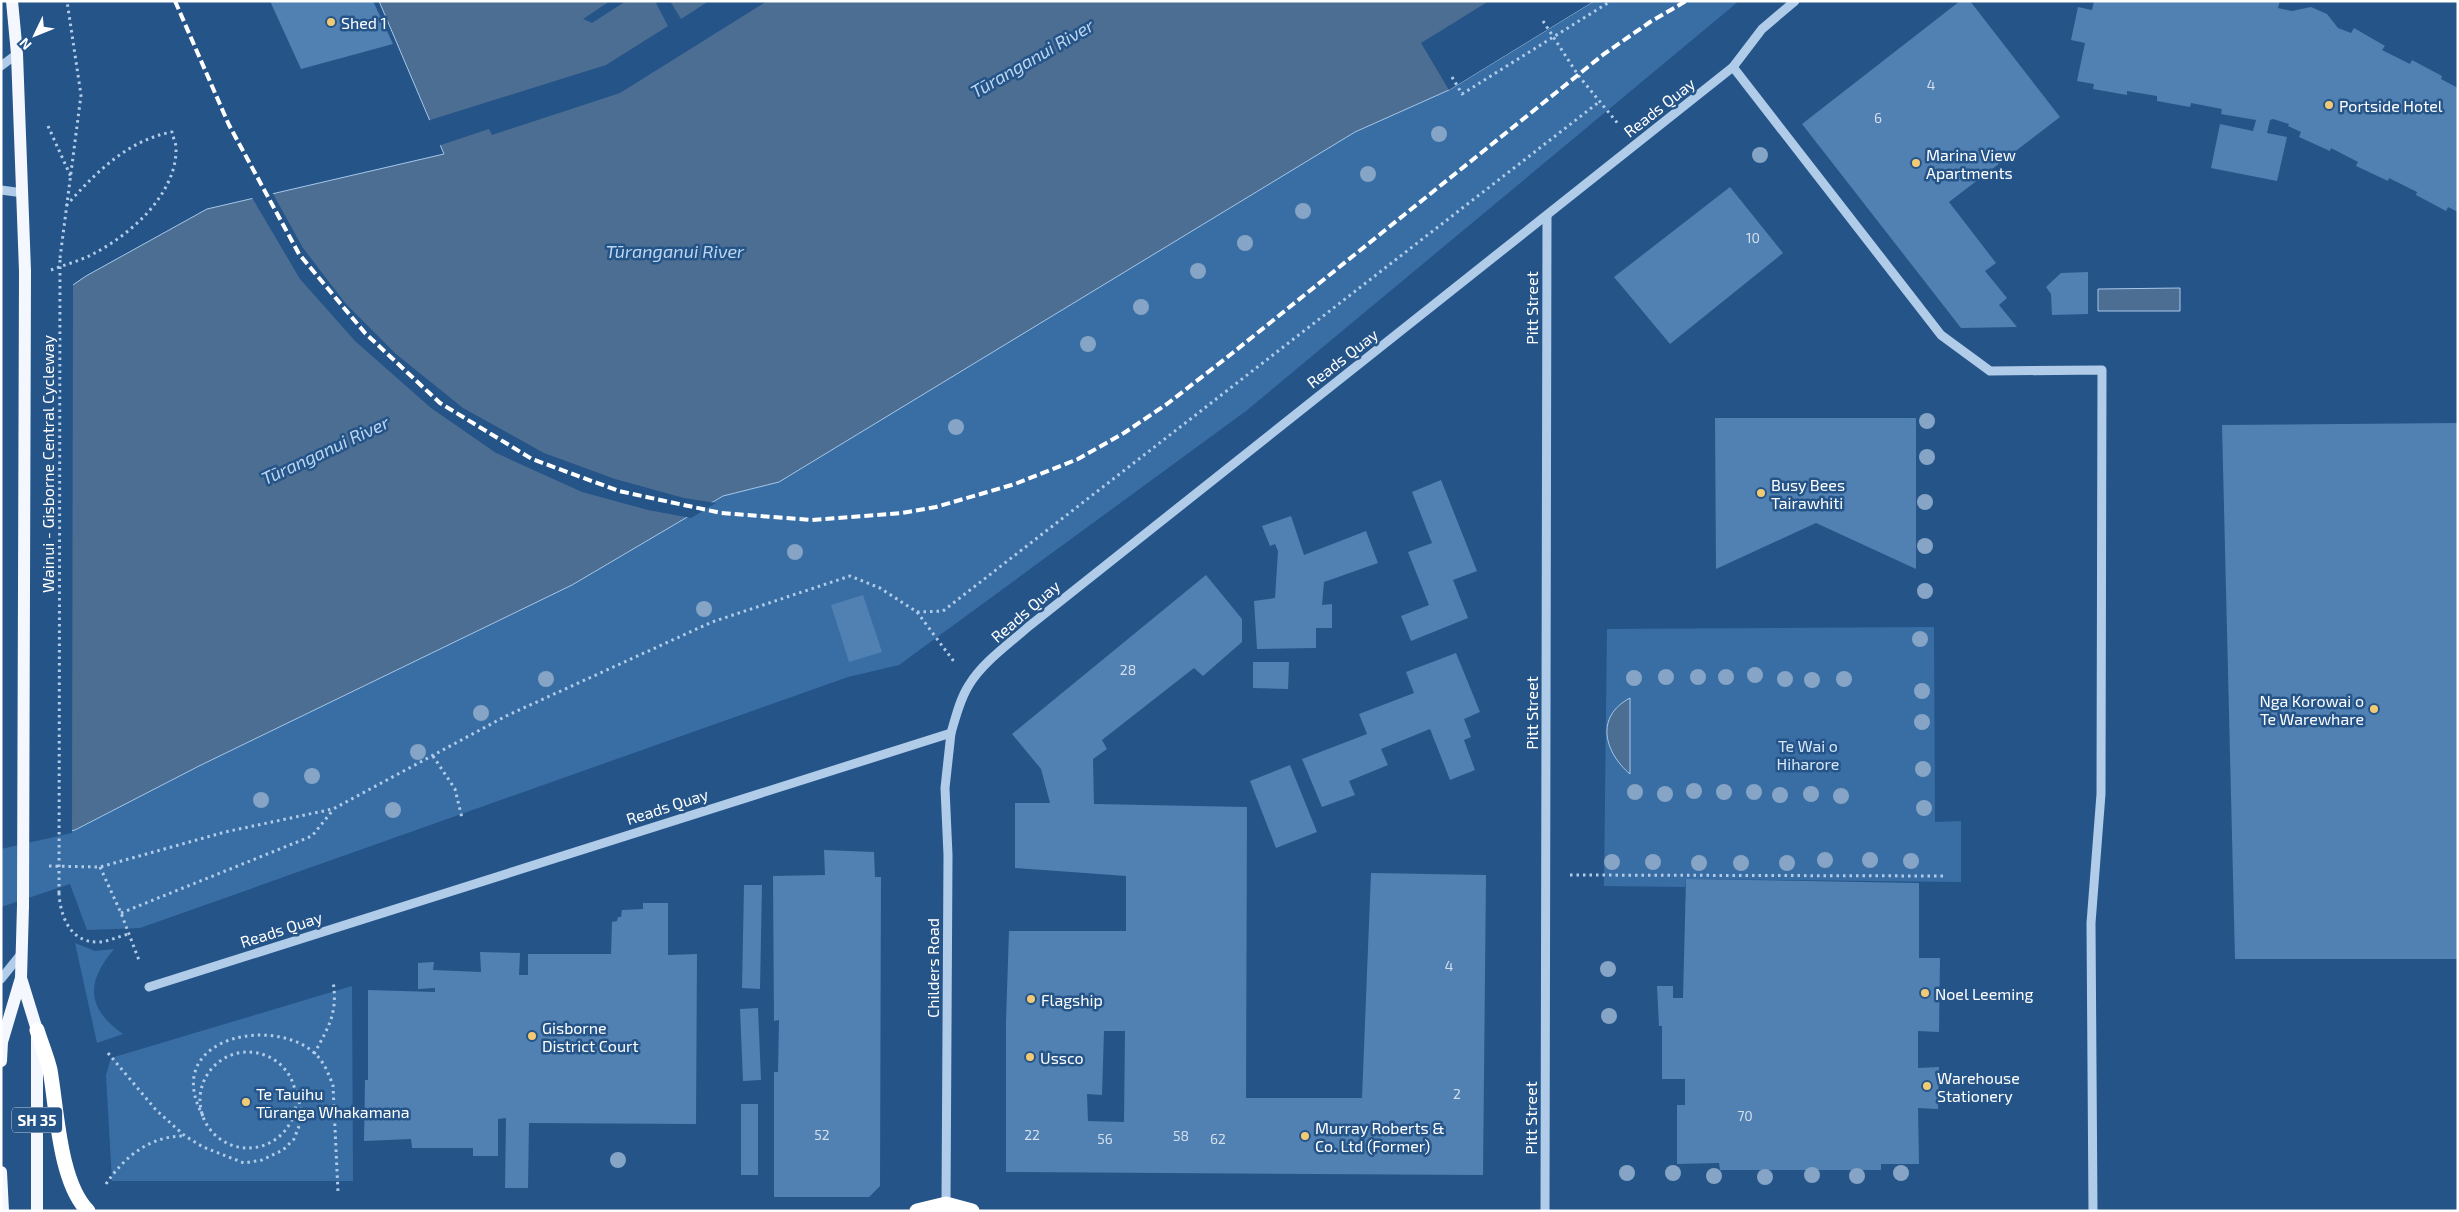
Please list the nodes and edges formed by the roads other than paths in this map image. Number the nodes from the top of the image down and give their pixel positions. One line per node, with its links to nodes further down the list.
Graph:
1 (12, 1): 3 (main road, SH 35)
2 (1796, 1): 5 (street, Reads Quay)
3 (17, 54): 4 (street); 7 (main road, SH 35)
4 (1, 66)
5 (1733, 67): 8 (street, Reads Quay); 24 (street)
6 (1, 190): 7 (street)
7 (23, 193): 10 (main road, SH 35, bridge)
8 (1546, 216): 9 (street, Reads Quay); 23 (street, Pitt Street)
9 (952, 732): 13 (street, Reads Quay); 17 (street, Childers Road)
10 (23, 952): 11 (main road, SH 35); 12 (street)
11 (21, 978): 14 (main road, SH 35); 15 (main road, SH 35)
12 (1, 979)
13 (148, 987)
14 (37, 1030): 19 (main road, SH 35); 20 (highway, SH 35)
15 (1, 1061)
16 (1, 1172): 18 (main road)
17 (946, 1204): 21 (highway); 22 (highway)
18 (3, 1211)
19 (37, 1211)
20 (88, 1211)
21 (917, 1211)
22 (972, 1211)
23 (1545, 1211)
24 (2093, 1211)

